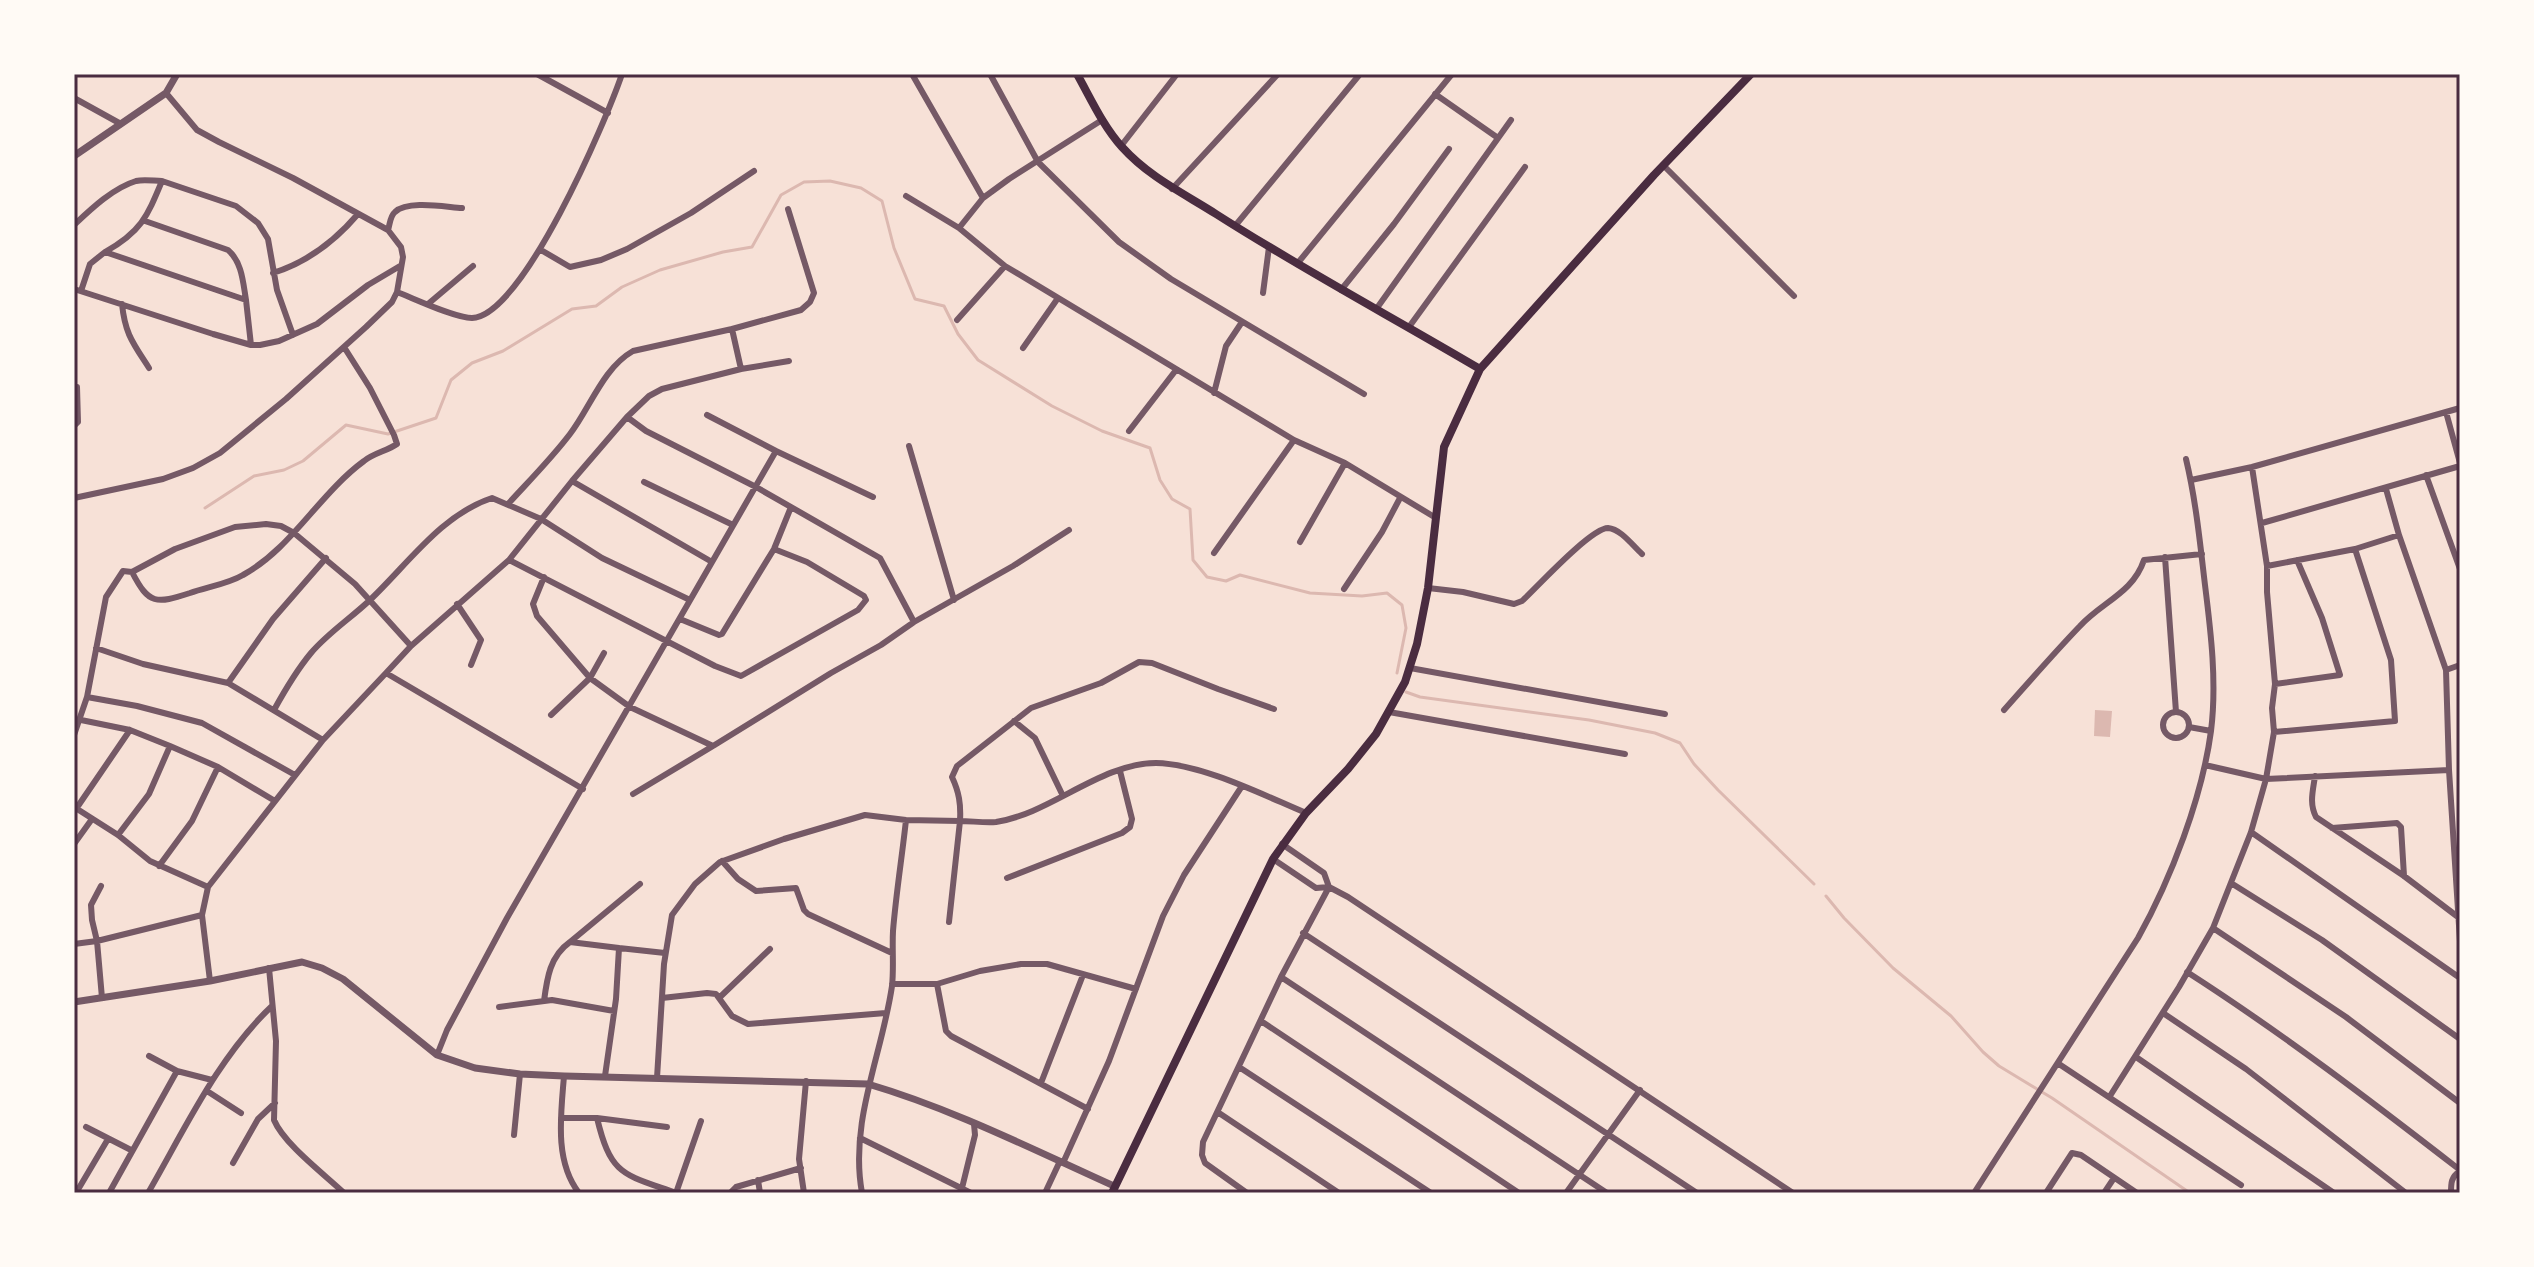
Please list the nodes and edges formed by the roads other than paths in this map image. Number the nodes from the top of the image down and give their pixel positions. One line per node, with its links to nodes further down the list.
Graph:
1 (177, 74): 12 (street)
2 (537, 74): 15 (street)
3 (622, 74): 15 (street)
4 (912, 74): 30 (street)
5 (990, 74): 23 (street)
6 (1077, 74): 16 (main road)
7 (1177, 74): 20 (street)
8 (1278, 74): 28 (street)
9 (1360, 74): 36 (street)
10 (1452, 74): 13 (street)
11 (1751, 74): 24 (main road)
12 (166, 93): 18 (street); 33 (street)
13 (1435, 94): 19 (street); 42 (street)
14 (74, 98): 18 (street)
15 (608, 113): 40 (street)
16 (1102, 120): 20 (main road); 23 (street)
17 (1511, 120): 19 (street)
18 (121, 124): 22 (street)
19 (1498, 138): 56 (street)
20 (1121, 146): 28 (main road)
21 (1449, 149): 48 (street)
22 (74, 156)
23 (1038, 162): 30 (street); 58 (street)
24 (1664, 166): 51 (street); 68 (main road)
25 (1525, 167): 59 (street)
26 (754, 171): 40 (street)
27 (162, 181): 34 (street); 35 (street); 46 (street)
28 (1172, 189): 36 (main road)
29 (906, 196): 37 (street)
30 (983, 198): 37 (street)
31 (462, 208): 38 (street)
32 (788, 209): 60 (street)
33 (358, 214): 38 (street); 46 (street)
34 (145, 221): 41 (street); 53 (street)
35 (74, 225)
36 (1235, 226): 39 (main road)
37 (959, 228): 45 (street)
38 (388, 230): 43 (street)
39 (1269, 247): 42 (main road); 50 (street)
40 (541, 250): 55 (street)
41 (105, 252): 47 (street); 53 (street)
42 (1297, 264): 48 (main road)
43 (400, 266): 49 (street); 61 (street)
44 (473, 266): 55 (street)
45 (1005, 266): 52 (street); 57 (street)
46 (273, 273): 61 (street)
47 (77, 290): 54 (street)
48 (1341, 290): 56 (main road)
49 (397, 292): 55 (street); 63 (street)
50 (1263, 293)
51 (1794, 296)
52 (1058, 298): 64 (street); 69 (street)
53 (246, 300): 62 (street)
54 (122, 304): 62 (street); 66 (street)
55 (428, 304)
56 (1377, 308): 59 (main road)
57 (957, 320)
58 (1242, 322): 71 (street); 72 (street)
59 (1409, 327): 68 (main road)
60 (732, 329): 67 (street); 95 (street)
61 (293, 335): 62 (street)
62 (251, 345)
63 (344, 347): 93 (street); 102 (street)
64 (1023, 348)
65 (789, 361): 67 (street)
66 (149, 368)
67 (741, 369): 76 (street)
68 (1480, 369): 97 (main road)
69 (1176, 370): 71 (street); 78 (street)
70 (77, 387): 77 (street)
71 (1214, 393): 79 (street)
72 (1364, 394)
73 (2460, 408): 74 (street)
74 (2446, 412): 84 (street); 85 (street)
75 (707, 415): 81 (street)
76 (627, 417): 88 (street); 90 (street)
77 (74, 426)
78 (1129, 431)
79 (1294, 440): 83 (street); 107 (street)
80 (909, 446): 123 (street)
81 (776, 451): 90 (street); 92 (street)
82 (2186, 459): 87 (street)
83 (1345, 463): 94 (street); 104 (street)
84 (2460, 464): 86 (street)
85 (2252, 467): 87 (street); 99 (street)
86 (2426, 475): 91 (street); 116 (street)
87 (2191, 480): 109 (street)
88 (572, 481): 98 (street); 114 (street)
89 (644, 482): 100 (street)
90 (756, 487): 96 (street); 100 (street)
91 (2386, 489): 99 (street); 103 (street)
92 (873, 497)
93 (74, 498)
94 (1400, 498): 97 (street); 120 (street)
95 (508, 504): 98 (street); 121 (street)
96 (791, 507): 105 (street); 126 (street)
97 (1437, 518): 119 (main road)
98 (541, 519): 112 (street); 122 (street)
99 (2262, 523): 115 (street)
100 (733, 525): 114 (street)
101 (1069, 530): 123 (street)
102 (294, 533): 111 (street); 117 (street); 117 (street)
103 (2399, 535): 106 (street); 134 (street)
104 (1300, 542)
105 (774, 549): 125 (street); 127 (street)
106 (2355, 549): 113 (street); 153 (street)
107 (1214, 553)
108 (1642, 554): 119 (street)
109 (2202, 554): 110 (street); 152 (street)
110 (2165, 557): 143 (street); 145 (street)
111 (326, 558): 121 (street); 137 (street)
112 (509, 560): 118 (street); 124 (street)
113 (2297, 560): 115 (street); 138 (street)
114 (712, 562): 122 (street)
115 (2267, 566): 138 (street)
116 (2460, 569)
117 (132, 572): 129 (street)
118 (544, 577): 127 (street); 136 (street)
119 (1428, 588): 133 (main road)
120 (1344, 589)
121 (370, 600): 128 (street); 142 (street)
122 (690, 600): 125 (street)
123 (954, 600): 126 (street)
124 (457, 604): 128 (street); 131 (street)
125 (680, 619): 127 (street)
126 (914, 622): 157 (street)
127 (668, 642): 140 (street)
128 (411, 646): 135 (street)
129 (96, 648): 137 (street); 139 (street)
130 (604, 653): 136 (street)
131 (471, 665)
132 (2460, 665): 134 (street)
133 (1410, 668): 144 (main road); 146 (street)
134 (2446, 670): 161 (street)
135 (386, 673): 155 (street); 167 (street)
136 (590, 678): 140 (street); 147 (street)
137 (228, 683): 142 (street)
138 (2275, 684): 153 (street)
139 (87, 697): 148 (street); 163 (street)
140 (630, 707): 157 (street); 167 (street)
141 (1274, 709): 149 (street)
142 (274, 710): 155 (street)
143 (2004, 710)
144 (1389, 712): 158 (street); 172 (main road)
145 (2176, 712): 150 (street); 150 (street)
146 (1665, 714)
147 (551, 715)
148 (81, 720): 151 (street); 154 (street)
149 (1014, 721): 169 (street); 175 (street)
150 (2189, 727): 152 (street)
151 (130, 730): 156 (street); 171 (street)
152 (2211, 731): 159 (street)
153 (2274, 732): 165 (street)
154 (74, 735)
155 (323, 740): 163 (street)
156 (170, 746): 160 (street); 178 (street)
157 (713, 746): 168 (street)
158 (1625, 754)
159 (2205, 765): 165 (street); 228 (street)
160 (218, 767): 170 (street); 183 (street)
161 (2449, 770): 164 (street); 192 (street)
162 (1120, 771): 166 (street); 169 (street); 185 (street)
163 (295, 775): 170 (street)
164 (2315, 776): 165 (street); 176 (street)
165 (2266, 779): 177 (street)
166 (1242, 786): 172 (street); 212 (street)
167 (583, 789): 225 (street)
168 (633, 794)
169 (1063, 796): 175 (street)
170 (275, 801): 189 (street)
171 (75, 808): 173 (street)
172 (1306, 813): 180 (main road)
173 (92, 819): 178 (street); 179 (street)
174 (906, 820): 175 (street); 182 (street); 203 (street)
175 (960, 821): 193 (street)
176 (2331, 828): 184 (street); 184 (street)
177 (2251, 832): 186 (street); 208 (street)
178 (118, 835): 183 (street)
179 (74, 844)
180 (1282, 844): 181 (main road); 190 (street)
181 (1273, 859): 190 (street); 267 (main road)
182 (722, 861): 202 (street); 203 (street)
183 (159, 866): 189 (street)
184 (2404, 876): 192 (street)
185 (1007, 878)
186 (2231, 883): 194 (street); 224 (street)
187 (640, 884): 198 (street)
188 (101, 886): 196 (street)
189 (208, 887): 191 (street)
190 (1329, 887): 195 (street); 239 (street)
191 (202, 915): 196 (street); 209 (street)
192 (2458, 917): 197 (street)
193 (949, 922)
194 (2213, 928): 205 (street); 243 (street)
195 (1303, 933): 207 (street); 253 (street)
196 (97, 941): 199 (street); 213 (street)
197 (2460, 941)
198 (570, 942): 200 (street); 216 (street)
199 (74, 944)
200 (619, 948): 202 (street); 220 (street)
201 (770, 949): 215 (street)
202 (665, 953): 214 (street)
203 (892, 953): 210 (street)
204 (269, 968): 209 (street); 218 (street); 225 (street)
205 (2187, 972): 222 (street); 261 (street)
206 (1083, 975): 211 (street); 212 (street); 237 (street)
207 (1281, 977): 223 (street); 262 (street)
208 (2460, 978)
209 (210, 981): 213 (street)
210 (892, 984): 211 (street); 221 (street)
211 (937, 984): 237 (street)
212 (1136, 989): 244 (street)
213 (102, 998): 217 (street)
214 (662, 998): 215 (street); 234 (street)
215 (719, 998): 221 (street)
216 (544, 1001): 219 (street); 220 (street)
217 (74, 1002)
218 (272, 1006): 235 (street); 242 (street)
219 (499, 1007)
220 (614, 1011): 233 (street)
221 (886, 1013): 238 (street)
222 (2163, 1013): 227 (street); 293 (street)
223 (1261, 1021): 229 (street); 283 (street)
224 (2460, 1039)
225 (437, 1055): 231 (street)
226 (149, 1056): 230 (street)
227 (2136, 1057): 241 (street); 292 (street)
228 (2059, 1064): 241 (street); 288 (street)
229 (1239, 1067): 246 (street); 282 (street)
230 (177, 1071): 235 (street); 257 (street)
231 (520, 1074): 232 (street); 254 (street)
232 (564, 1076): 233 (street); 247 (street)
233 (605, 1076): 234 (street)
234 (657, 1078): 236 (street)
235 (212, 1080): 240 (street)
236 (806, 1081): 238 (street); 260 (street)
237 (1041, 1083): 244 (street)
238 (868, 1084): 250 (street); 255 (street)
239 (1640, 1090): 253 (street); 287 (street)
240 (207, 1091): 245 (street); 270 (street)
241 (2110, 1096): 265 (street)
242 (275, 1103): 259 (street); 271 (street)
243 (2460, 1103)
244 (1088, 1109): 258 (street)
245 (241, 1113)
246 (1219, 1113): 280 (street); 281 (street)
247 (561, 1118): 248 (street); 272 (street)
248 (597, 1118): 252 (street); 273 (street)
249 (701, 1121): 273 (street)
250 (974, 1124): 258 (street); 266 (street)
251 (86, 1127): 256 (street)
252 (667, 1127)
253 (1608, 1133): 262 (street); 286 (street)
254 (514, 1135)
255 (860, 1138): 266 (street); 277 (street)
256 (108, 1139): 257 (street); 268 (street)
257 (131, 1150): 269 (street)
258 (1062, 1162): 267 (street); 279 (street)
259 (233, 1163)
260 (801, 1168): 264 (street); 276 (street)
261 (2460, 1170): 294 (street)
262 (1579, 1174): 284 (street); 285 (street)
263 (2114, 1178): 289 (street); 290 (street); 291 (street)
264 (758, 1180): 274 (street); 275 (street)
265 (2241, 1185)
266 (962, 1188): 278 (street)
267 (1113, 1190)
268 (76, 1193)
269 (109, 1193)
270 (148, 1193)
271 (344, 1193)
272 (579, 1193)
273 (676, 1193)
274 (730, 1193)
275 (760, 1193)
276 (804, 1193)
277 (862, 1193)
278 (971, 1193)
279 (1045, 1193)
280 (1247, 1193)
281 (1339, 1193)
282 (1431, 1193)
283 (1519, 1193)
284 (1566, 1193)
285 (1607, 1193)
286 (1697, 1193)
287 (1793, 1193)
288 (1974, 1193)
289 (2046, 1193)
290 (2104, 1193)
291 (2137, 1193)
292 (2334, 1193)
293 (2406, 1193)
294 (2451, 1193)

